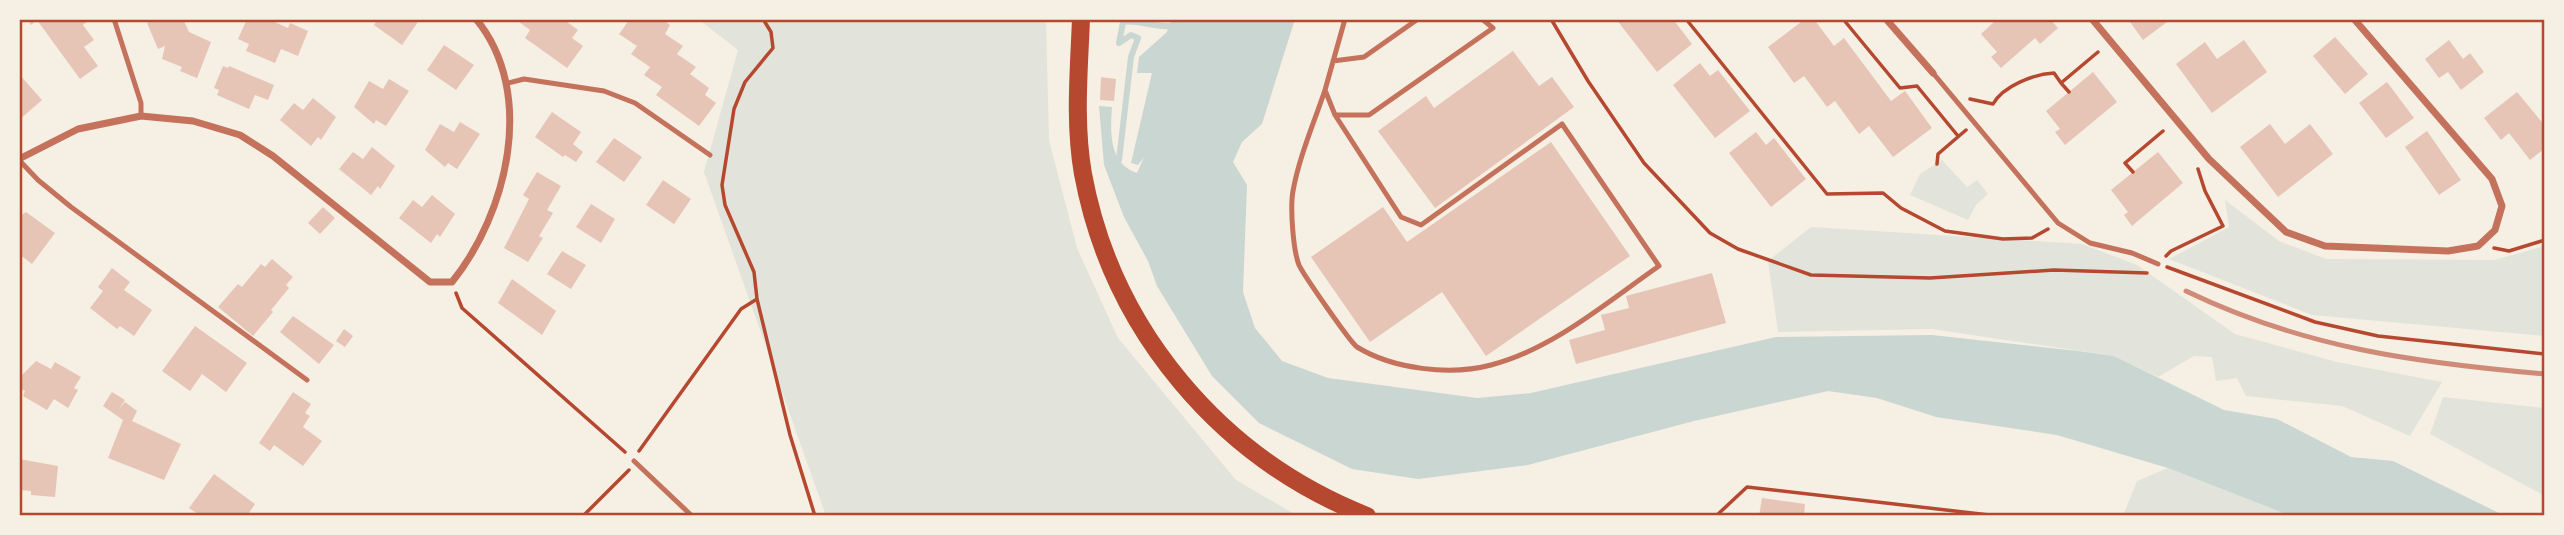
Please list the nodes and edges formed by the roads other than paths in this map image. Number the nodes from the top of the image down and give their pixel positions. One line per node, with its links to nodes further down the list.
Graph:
1 (114, 19): 15 (lane)
2 (476, 19): 12 (street)
3 (1081, 19): 22 (main road)
4 (1345, 19): 10 (lane)
5 (1418, 19): 10 (lane)
6 (1482, 19): 14 (lane)
7 (1885, 19): 11 (street)
8 (2092, 19): 9 (street)
9 (2354, 19)
10 (1332, 61): 13 (lane)
11 (1933, 73): 18 (lane)
12 (508, 83): 15 (street); 16 (lane)
13 (1325, 90): 14 (lane); 14 (lane)
14 (1335, 115)
15 (141, 116): 17 (street)
16 (710, 155)
17 (19, 159): 19 (lane)
18 (2158, 264)
19 (307, 380)
20 (634, 461): 21 (lane)
21 (692, 516)
22 (1367, 516)

